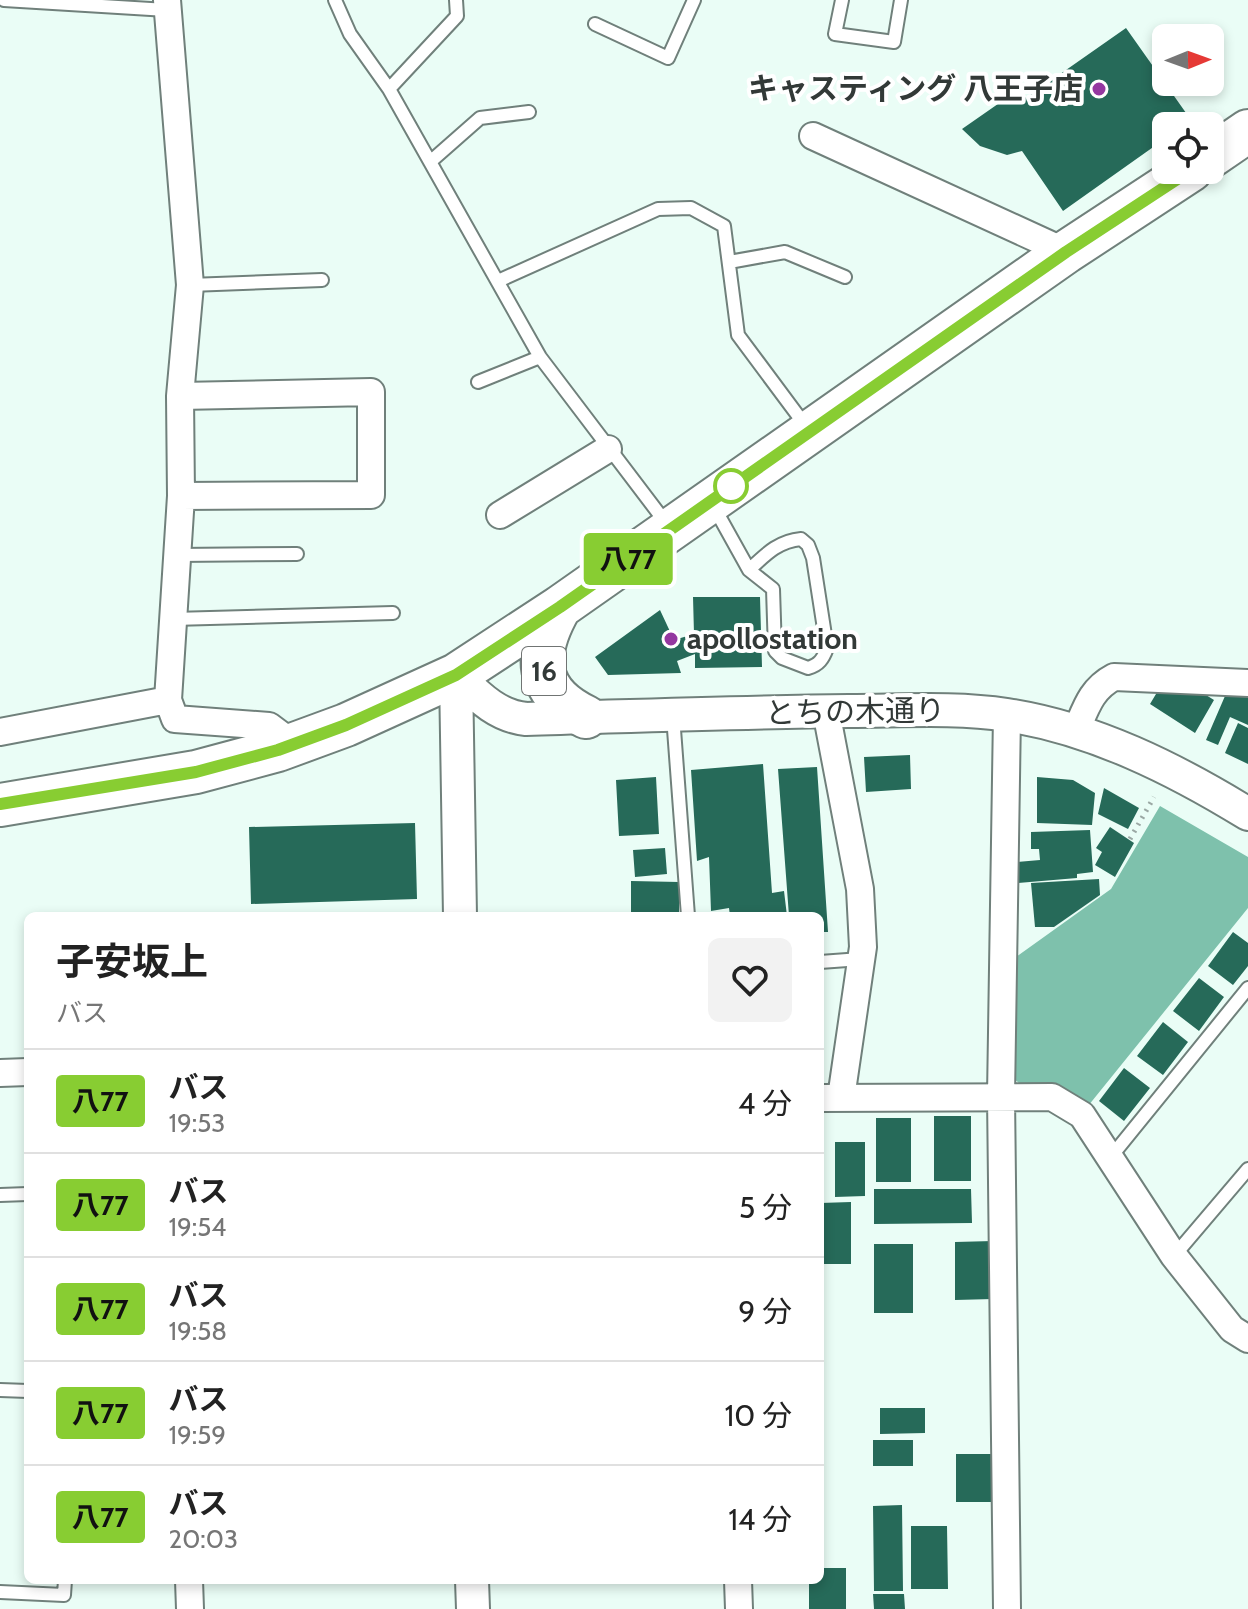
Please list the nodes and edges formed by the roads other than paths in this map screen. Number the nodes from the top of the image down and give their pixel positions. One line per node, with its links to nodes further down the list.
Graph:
1 (4, 0): 7 (lane)
2 (335, 0): 9 (lane)
3 (456, 0): 9 (lane)
4 (694, 0): 8 (lane)
5 (842, 0): 6 (lane)
6 (901, 0)
7 (167, 5): 21 (street)
8 (595, 24)
9 (389, 89): 14 (lane)
10 (529, 112): 14 (lane)
11 (1248, 131): 13 (highway)
12 (813, 136): 16 (street)
13 (1224, 147)
14 (430, 162): 20 (lane)
15 (1170, 184): 16 (highway, 16)
16 (1066, 252): 25 (highway, 16)
17 (729, 262): 18 (lane); 20 (lane); 25 (lane)
18 (845, 277)
19 (322, 280): 21 (lane)
20 (498, 281): 22 (lane)
21 (190, 285): 24 (street)
22 (540, 357): 23 (lane); 26 (lane)
23 (478, 382)
24 (180, 396): 27 (street); 27 (street)
25 (810, 432): 28 (highway, 16)
26 (608, 449): 29 (street); 30 (lane)
27 (181, 496): 32 (street)
28 (711, 501): 30 (highway, 16); 33 (lane)
29 (500, 515)
30 (670, 529): 34 (highway, 16)
31 (297, 554): 32 (lane)
32 (177, 555): 36 (street)
33 (749, 570): 33 (lane)
34 (560, 607): 37 (highway, 16); 43 (highway, 16)
35 (393, 613): 36 (lane)
36 (173, 619): 39 (street)
37 (456, 675): 43 (street, とちの木通り); 46 (highway, 16); 49 (street)
38 (1248, 683): 44 (street)
39 (168, 700): 45 (street); 46 (street)
40 (826, 711): 41 (street, とちの木通り); 42 (street, とちの木通り); 51 (street)
41 (673, 715): 43 (street, とちの木通り); 50 (lane)
42 (1007, 715): 44 (street, とちの木通り); 56 (street)
43 (586, 717)
44 (1076, 731): 48 (street, とちの木通り)
45 (0, 732)
46 (293, 744): 47 (highway, 16)
47 (0, 805)
48 (1248, 814)
49 (460, 912)
50 (688, 912)
51 (861, 959): 52 (lane); 57 (street)
52 (824, 962)
53 (1248, 988): 58 (lane)
54 (24, 1072): 55 (street)
55 (0, 1073)
56 (1001, 1096): 57 (street); 58 (street); 74 (street)
57 (831, 1098)
58 (1110, 1158): 62 (street)
59 (1248, 1169): 62 (lane)
60 (24, 1194): 61 (lane)
61 (0, 1195)
62 (1174, 1256): 63 (street)
63 (1248, 1339)
64 (0, 1390): 65 (lane)
65 (24, 1391)
66 (65, 1584): 70 (lane)
67 (189, 1584): 71 (street)
68 (472, 1584): 72 (street)
69 (738, 1584): 73 (street)
70 (0, 1592)
71 (190, 1609)
72 (473, 1609)
73 (739, 1609)
74 (1007, 1609)

